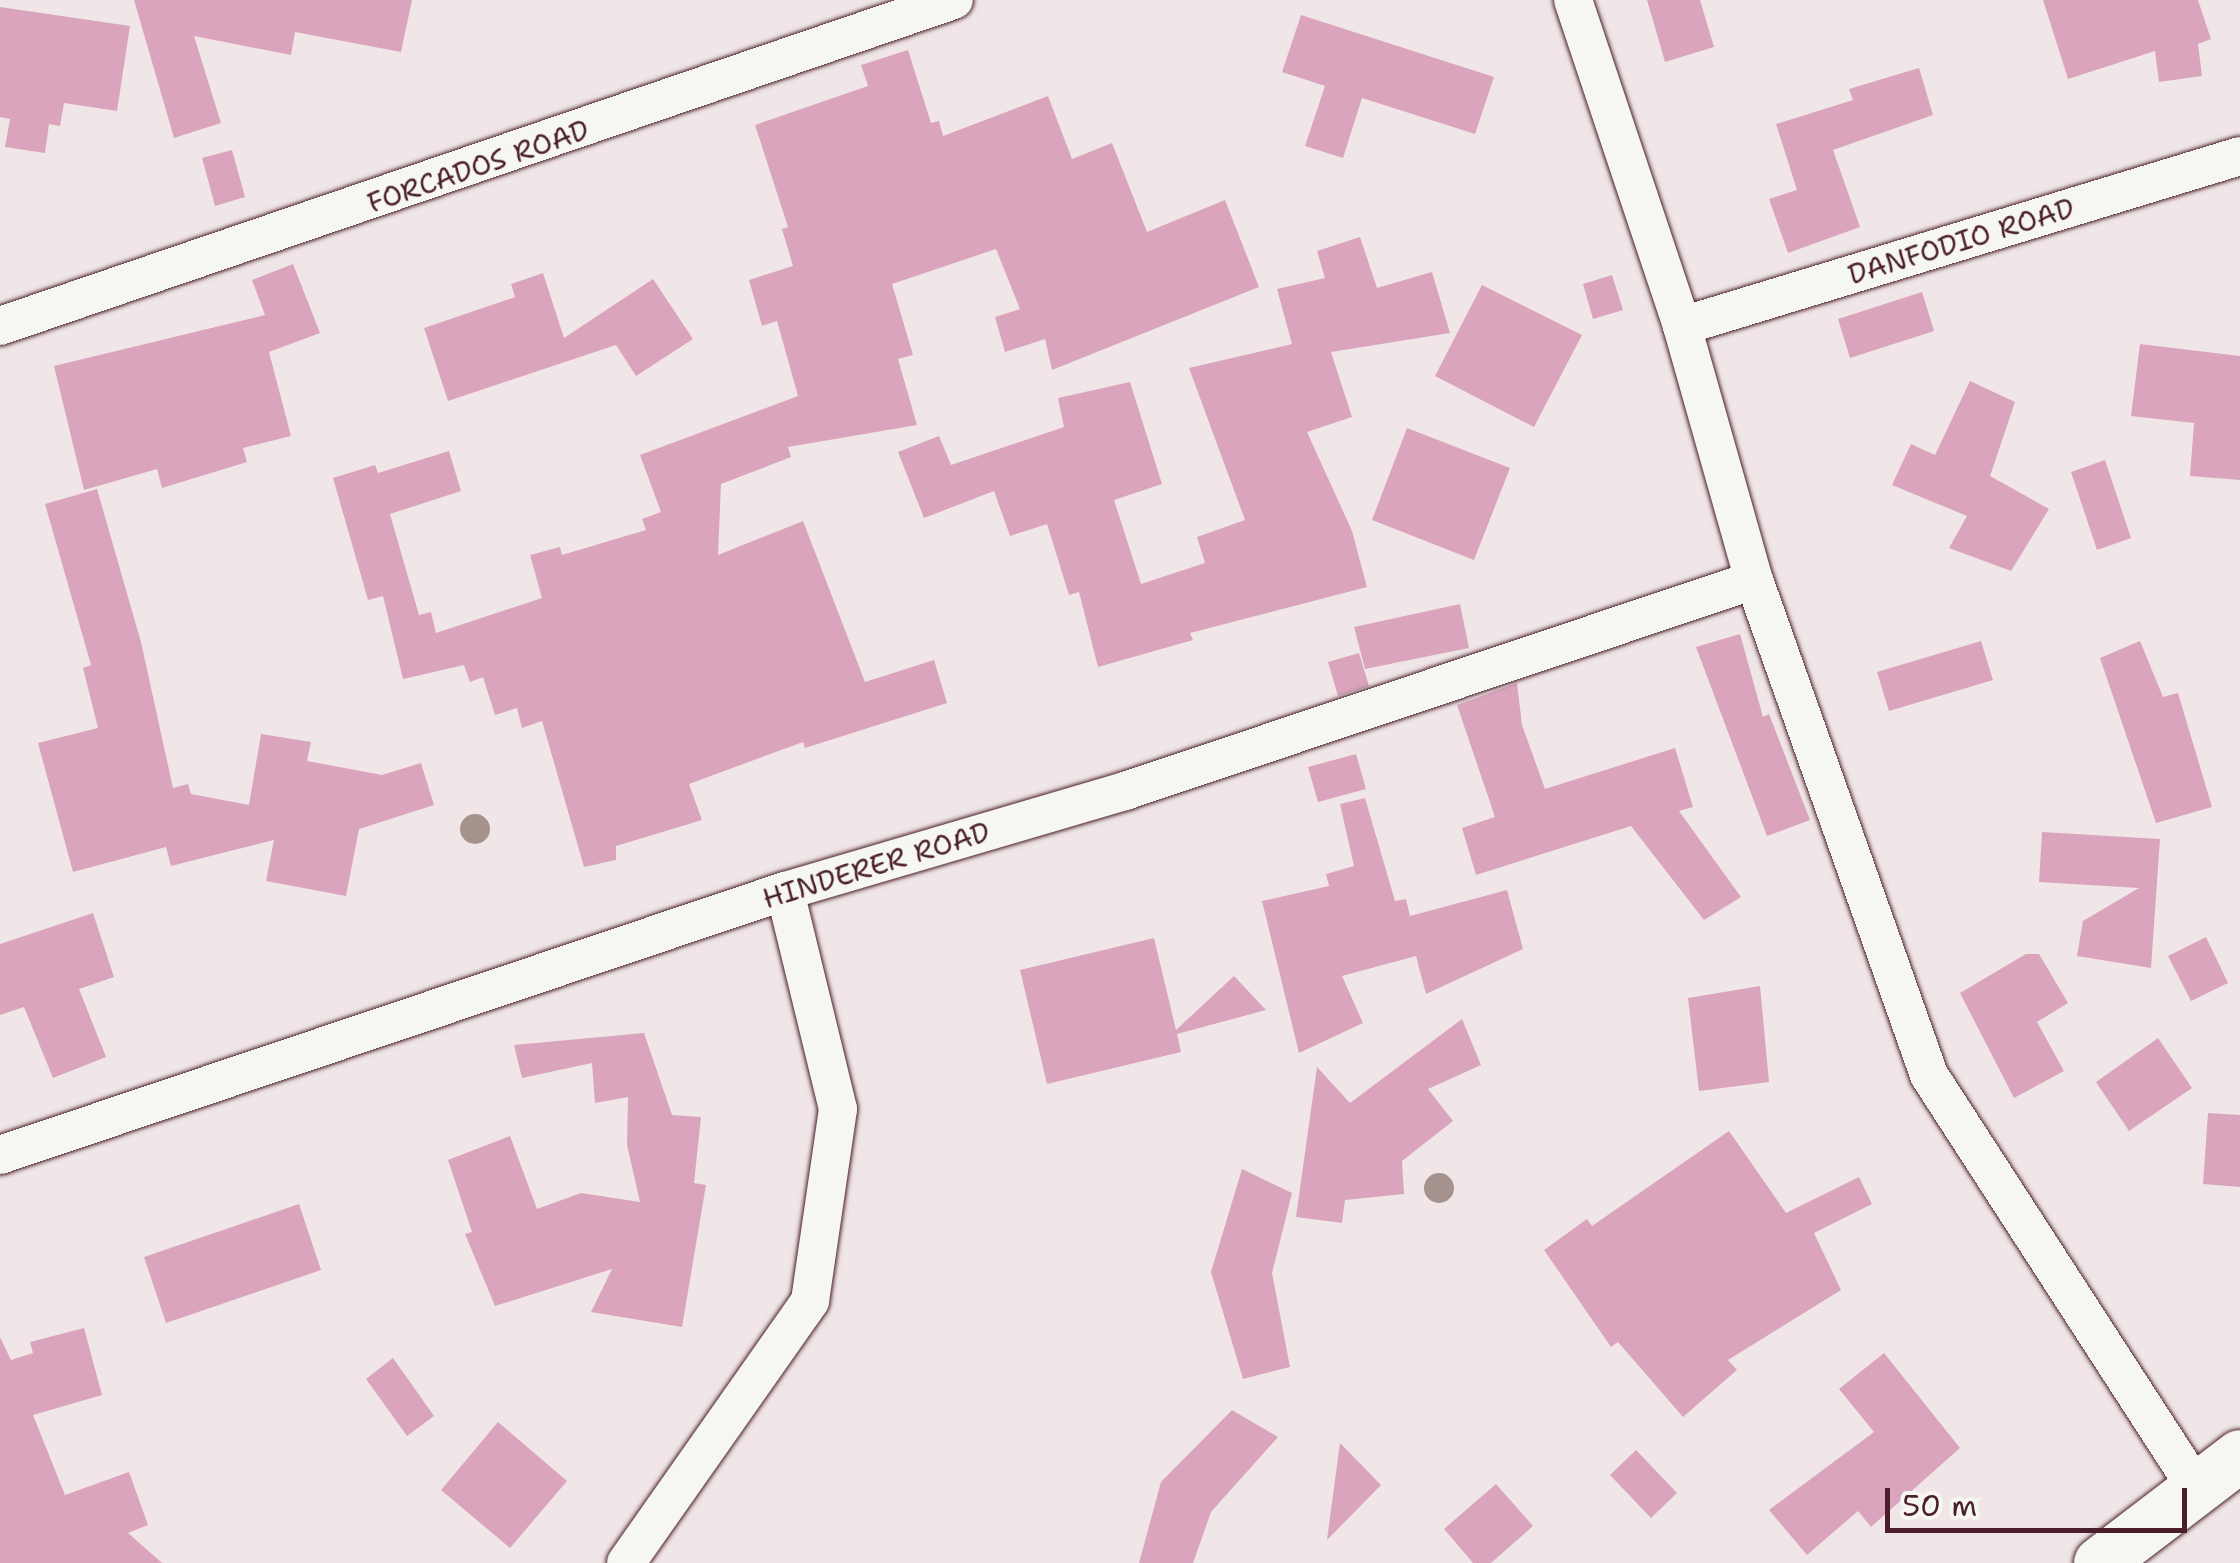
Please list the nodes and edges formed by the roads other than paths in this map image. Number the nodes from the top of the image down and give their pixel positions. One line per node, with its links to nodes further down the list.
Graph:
1 (954, 0): 4 (street, FORCADOS ROAD)
2 (1573, 0): 5 (street)
3 (2240, 156): 5 (street, DANFODIO ROAD)
4 (0, 326)
5 (1682, 326): 6 (street)
6 (1754, 580): 7 (street, HINDERER ROAD); 10 (street)
7 (785, 891): 8 (street, HINDERER ROAD); 11 (street)
8 (0, 1155)
9 (2240, 1456): 10 (street)
10 (2196, 1487): 12 (street)
11 (626, 1563)
12 (2100, 1563)

